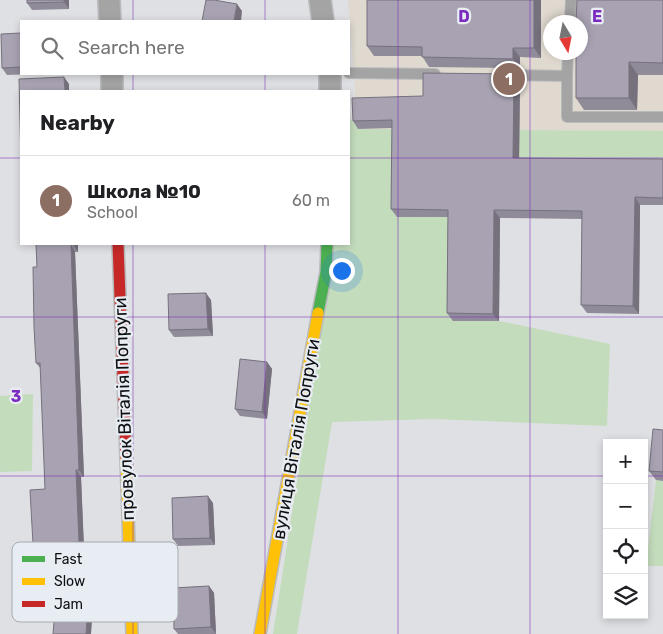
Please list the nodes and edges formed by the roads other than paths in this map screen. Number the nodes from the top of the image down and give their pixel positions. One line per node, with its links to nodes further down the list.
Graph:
1 (109, 0): 5 (street)
2 (320, 0): 6 (street)
3 (570, 0): 4 (lane)
4 (570, 15)
5 (110, 20)
6 (323, 20)
7 (568, 60): 13 (lane)
8 (350, 73): 11 (lane)
9 (112, 75): 14 (street)
10 (330, 75): 15 (street)
11 (448, 75)
12 (488, 75): 13 (lane)
13 (567, 76): 16 (lane)
14 (112, 90)
15 (330, 90)
16 (663, 117)
17 (118, 245): 19 (street, провулок Віталія Попруги)
18 (327, 245): 20 (street, вулиця Віталія Попруги)
19 (129, 542)
20 (260, 634)

